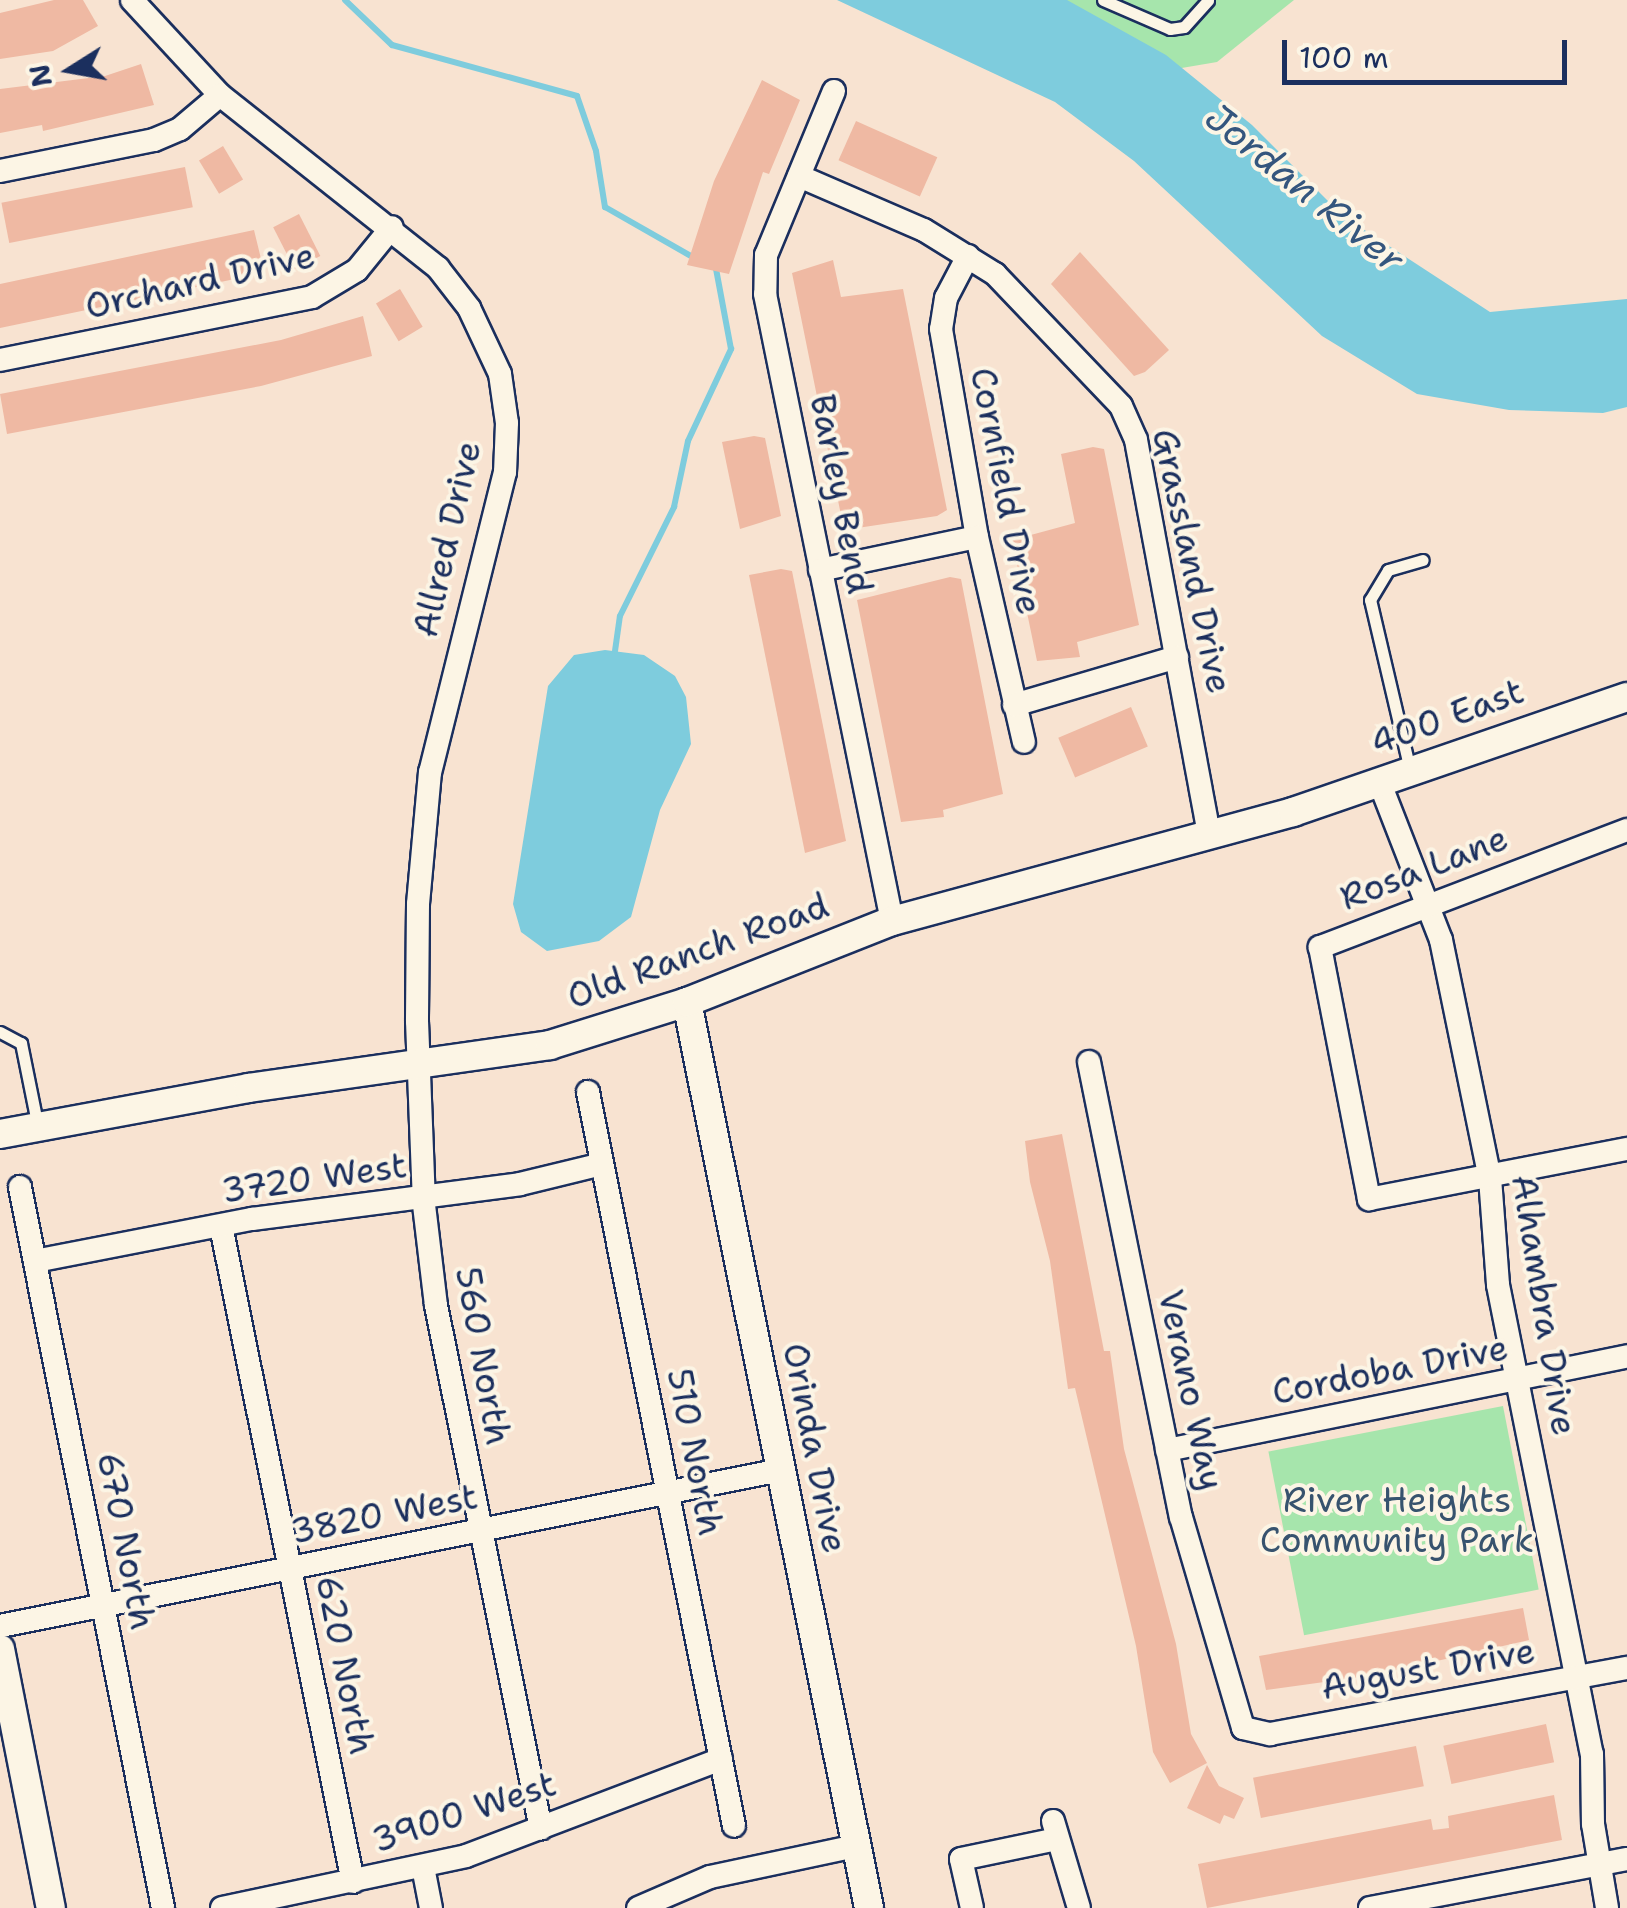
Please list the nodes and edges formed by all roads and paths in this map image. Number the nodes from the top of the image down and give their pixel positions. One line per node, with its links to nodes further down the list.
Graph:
1 (132, 0): 5 (street, Allred Drive)
2 (1103, 0): 3 (lane)
3 (1208, 0)
4 (834, 91): 7 (street, Barley Bend)
5 (220, 95): 6 (street); 8 (street, Allred Drive)
6 (0, 171)
7 (799, 176): 9 (street, Grassland Drive); 13 (street, Barley Bend)
8 (392, 227): 10 (street, Orchard Drive); 28 (street, Allred Drive)
9 (968, 256): 11 (street, Cornfield Drive); 14 (street, Grassland Drive)
10 (0, 360)
11 (977, 537): 13 (street); 16 (street, Cornfield Drive)
12 (1423, 560): 18 (lane)
13 (820, 570): 24 (street, Barley Bend)
14 (1177, 656): 16 (street); 22 (street, Grassland Drive)
15 (1627, 697): 18 (street, 400 East)
16 (1014, 705): 17 (street, Cornfield Drive)
17 (1024, 742)
18 (1410, 770): 19 (street, 400 East)
19 (1380, 781): 20 (street, 400 East); 23 (street, Alhambra Drive)
20 (1293, 812): 22 (street, Old Ranch Road)
21 (1627, 830): 23 (street, Rosa Lane)
22 (1210, 832): 24 (street, Old Ranch Road)
23 (1428, 904): 34 (street, Alhambra Drive); 34 (street, Rosa Lane)
24 (892, 920): 25 (street, Old Ranch Road)
25 (688, 1002): 28 (street, Old Ranch Road); 42 (street, Orinda Drive)
26 (0, 1032): 30 (lane)
27 (1090, 1062): 41 (street, Verano Way)
28 (420, 1068): 30 (street, Old Ranch Road); 36 (street, 560 North)
29 (588, 1092): 33 (street, 510 North)
30 (38, 1127): 31 (street, Old Ranch Road)
31 (0, 1134)
32 (1627, 1149): 34 (street)
33 (602, 1164): 36 (street, 3720 West); 43 (street, 510 North)
34 (1490, 1178): 40 (street, Alhambra Drive)
35 (20, 1187): 38 (street, 670 North)
36 (424, 1198): 37 (street, 3720 West); 44 (street, 560 North)
37 (221, 1226): 38 (street, 3720 West); 45 (street, 620 North)
38 (35, 1261): 46 (street, 670 North)
39 (1627, 1356): 40 (street, Cordoba Drive)
40 (1517, 1380): 41 (street, Cordoba Drive); 50 (street, Alhambra Drive)
41 (1167, 1450): 51 (street, Verano Way)
42 (781, 1470): 43 (street, 3820 West); 55 (street, Orinda Drive)
43 (668, 1492): 44 (street, 3820 West); 52 (street, 510 North)
44 (480, 1530): 45 (street, 3820 West); 54 (street, 560 North)
45 (290, 1568): 46 (street, 3820 West); 59 (street, 620 North)
46 (103, 1606): 47 (street, 3820 West); 61 (street, 670 North)
47 (0, 1626)
48 (0, 1649): 60 (street)
49 (1627, 1668): 50 (street, August Drive)
50 (1576, 1677): 51 (street, August Drive); 57 (street, Alhambra Drive)
51 (1243, 1728)
52 (721, 1759): 53 (street, 510 North); 54 (street, 3900 West)
53 (734, 1826)
54 (541, 1829): 58 (street, 3900 West)
55 (856, 1846): 64 (street); 65 (street, Orinda Drive)
56 (1627, 1859): 57 (street)
57 (1598, 1865): 68 (street); 69 (street, Alhambra Drive)
58 (423, 1868): 59 (street, 3900 West); 63 (street)
59 (352, 1882): 62 (street, 3900 West)
60 (51, 1908)
61 (162, 1908)
62 (222, 1908)
63 (431, 1908)
64 (638, 1908)
65 (868, 1908)
66 (972, 1908): 67 (street)
67 (1080, 1908)
68 (1370, 1908)
69 (1607, 1908)

